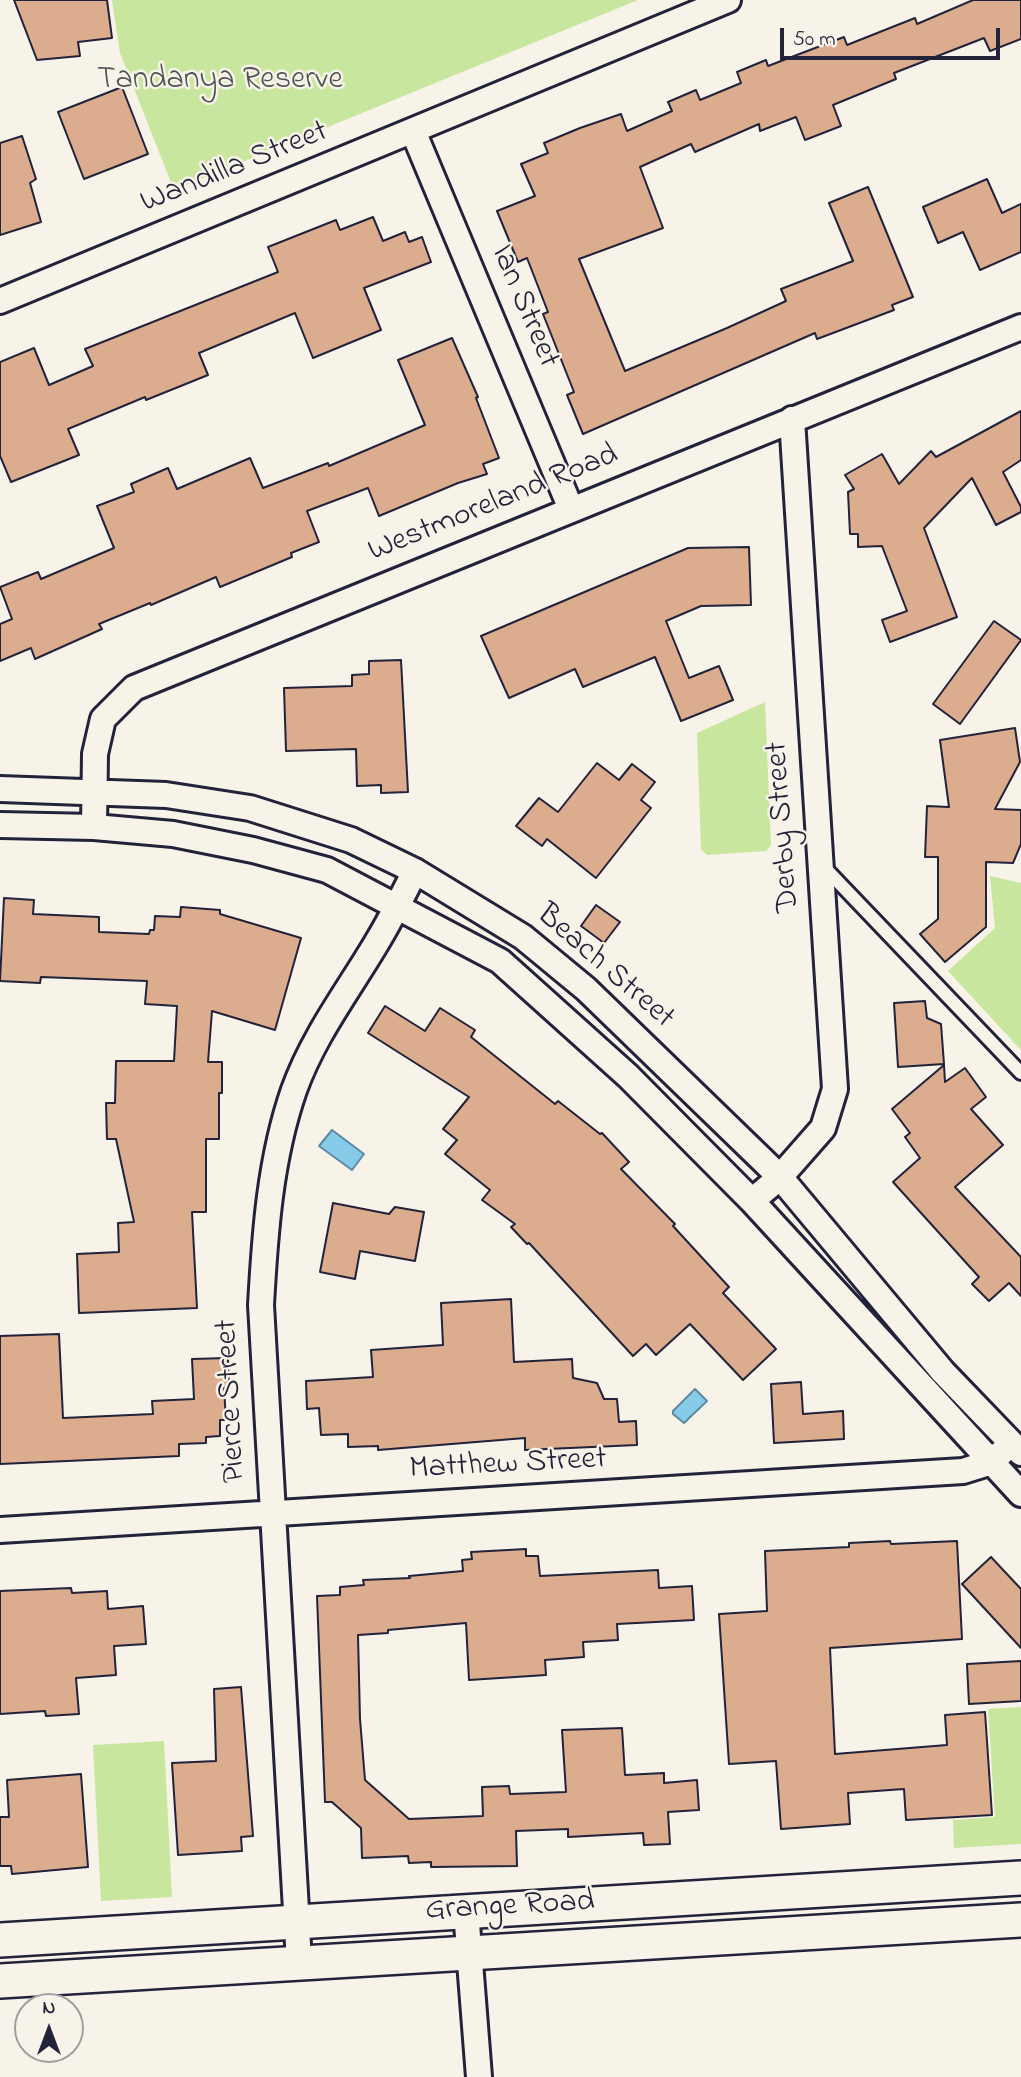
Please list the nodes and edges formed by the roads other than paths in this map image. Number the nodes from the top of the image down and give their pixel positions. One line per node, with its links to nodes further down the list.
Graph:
1 (728, 0): 2 (street, Wandilla Street)
2 (413, 131): 3 (street, Wandilla Street); 6 (street, Ian Street)
3 (0, 301)
4 (1021, 327): 5 (street, Westmoreland Road)
5 (792, 419): 6 (street, Westmoreland Road); 11 (street, Derby Street)
6 (571, 509): 8 (street, Westmoreland Road)
7 (0, 789): 8 (street, Beach Street)
8 (95, 791): 10 (street, Westmoreland Road); 12 (street, Beach Street)
9 (0, 825): 10 (street, Beach Street)
10 (94, 827): 13 (street, Beach Street)
11 (821, 863): 14 (lane); 15 (street, Derby Street)
12 (415, 871): 13 (street, Pierce Street); 15 (street, Beach Street)
13 (396, 906): 16 (street, Beach Street); 20 (street, Pierce Street)
14 (1021, 1073)
15 (780, 1177): 16 (street, Derby Street); 17 (street, Beach Street)
16 (752, 1201): 18 (street, Beach Street)
17 (1016, 1448): 18 (street)
18 (992, 1462): 19 (street, Beach Street); 20 (street, Matthew Street)
19 (1021, 1494)
20 (272, 1514): 21 (street, Matthew Street); 25 (street, Pierce Street)
21 (0, 1531)
22 (1021, 1878): 23 (main road, Grange Road)
23 (466, 1911): 25 (main road, Grange Road); 27 (street)
24 (1021, 1920): 27 (main road, Grange Road)
25 (296, 1922): 26 (main road, Grange Road); 28 (street, Pierce Street)
26 (0, 1940)
27 (471, 1951): 28 (main road, Grange Road); 30 (street)
28 (299, 1962): 29 (main road, Grange Road)
29 (0, 1981)
30 (478, 2077)

